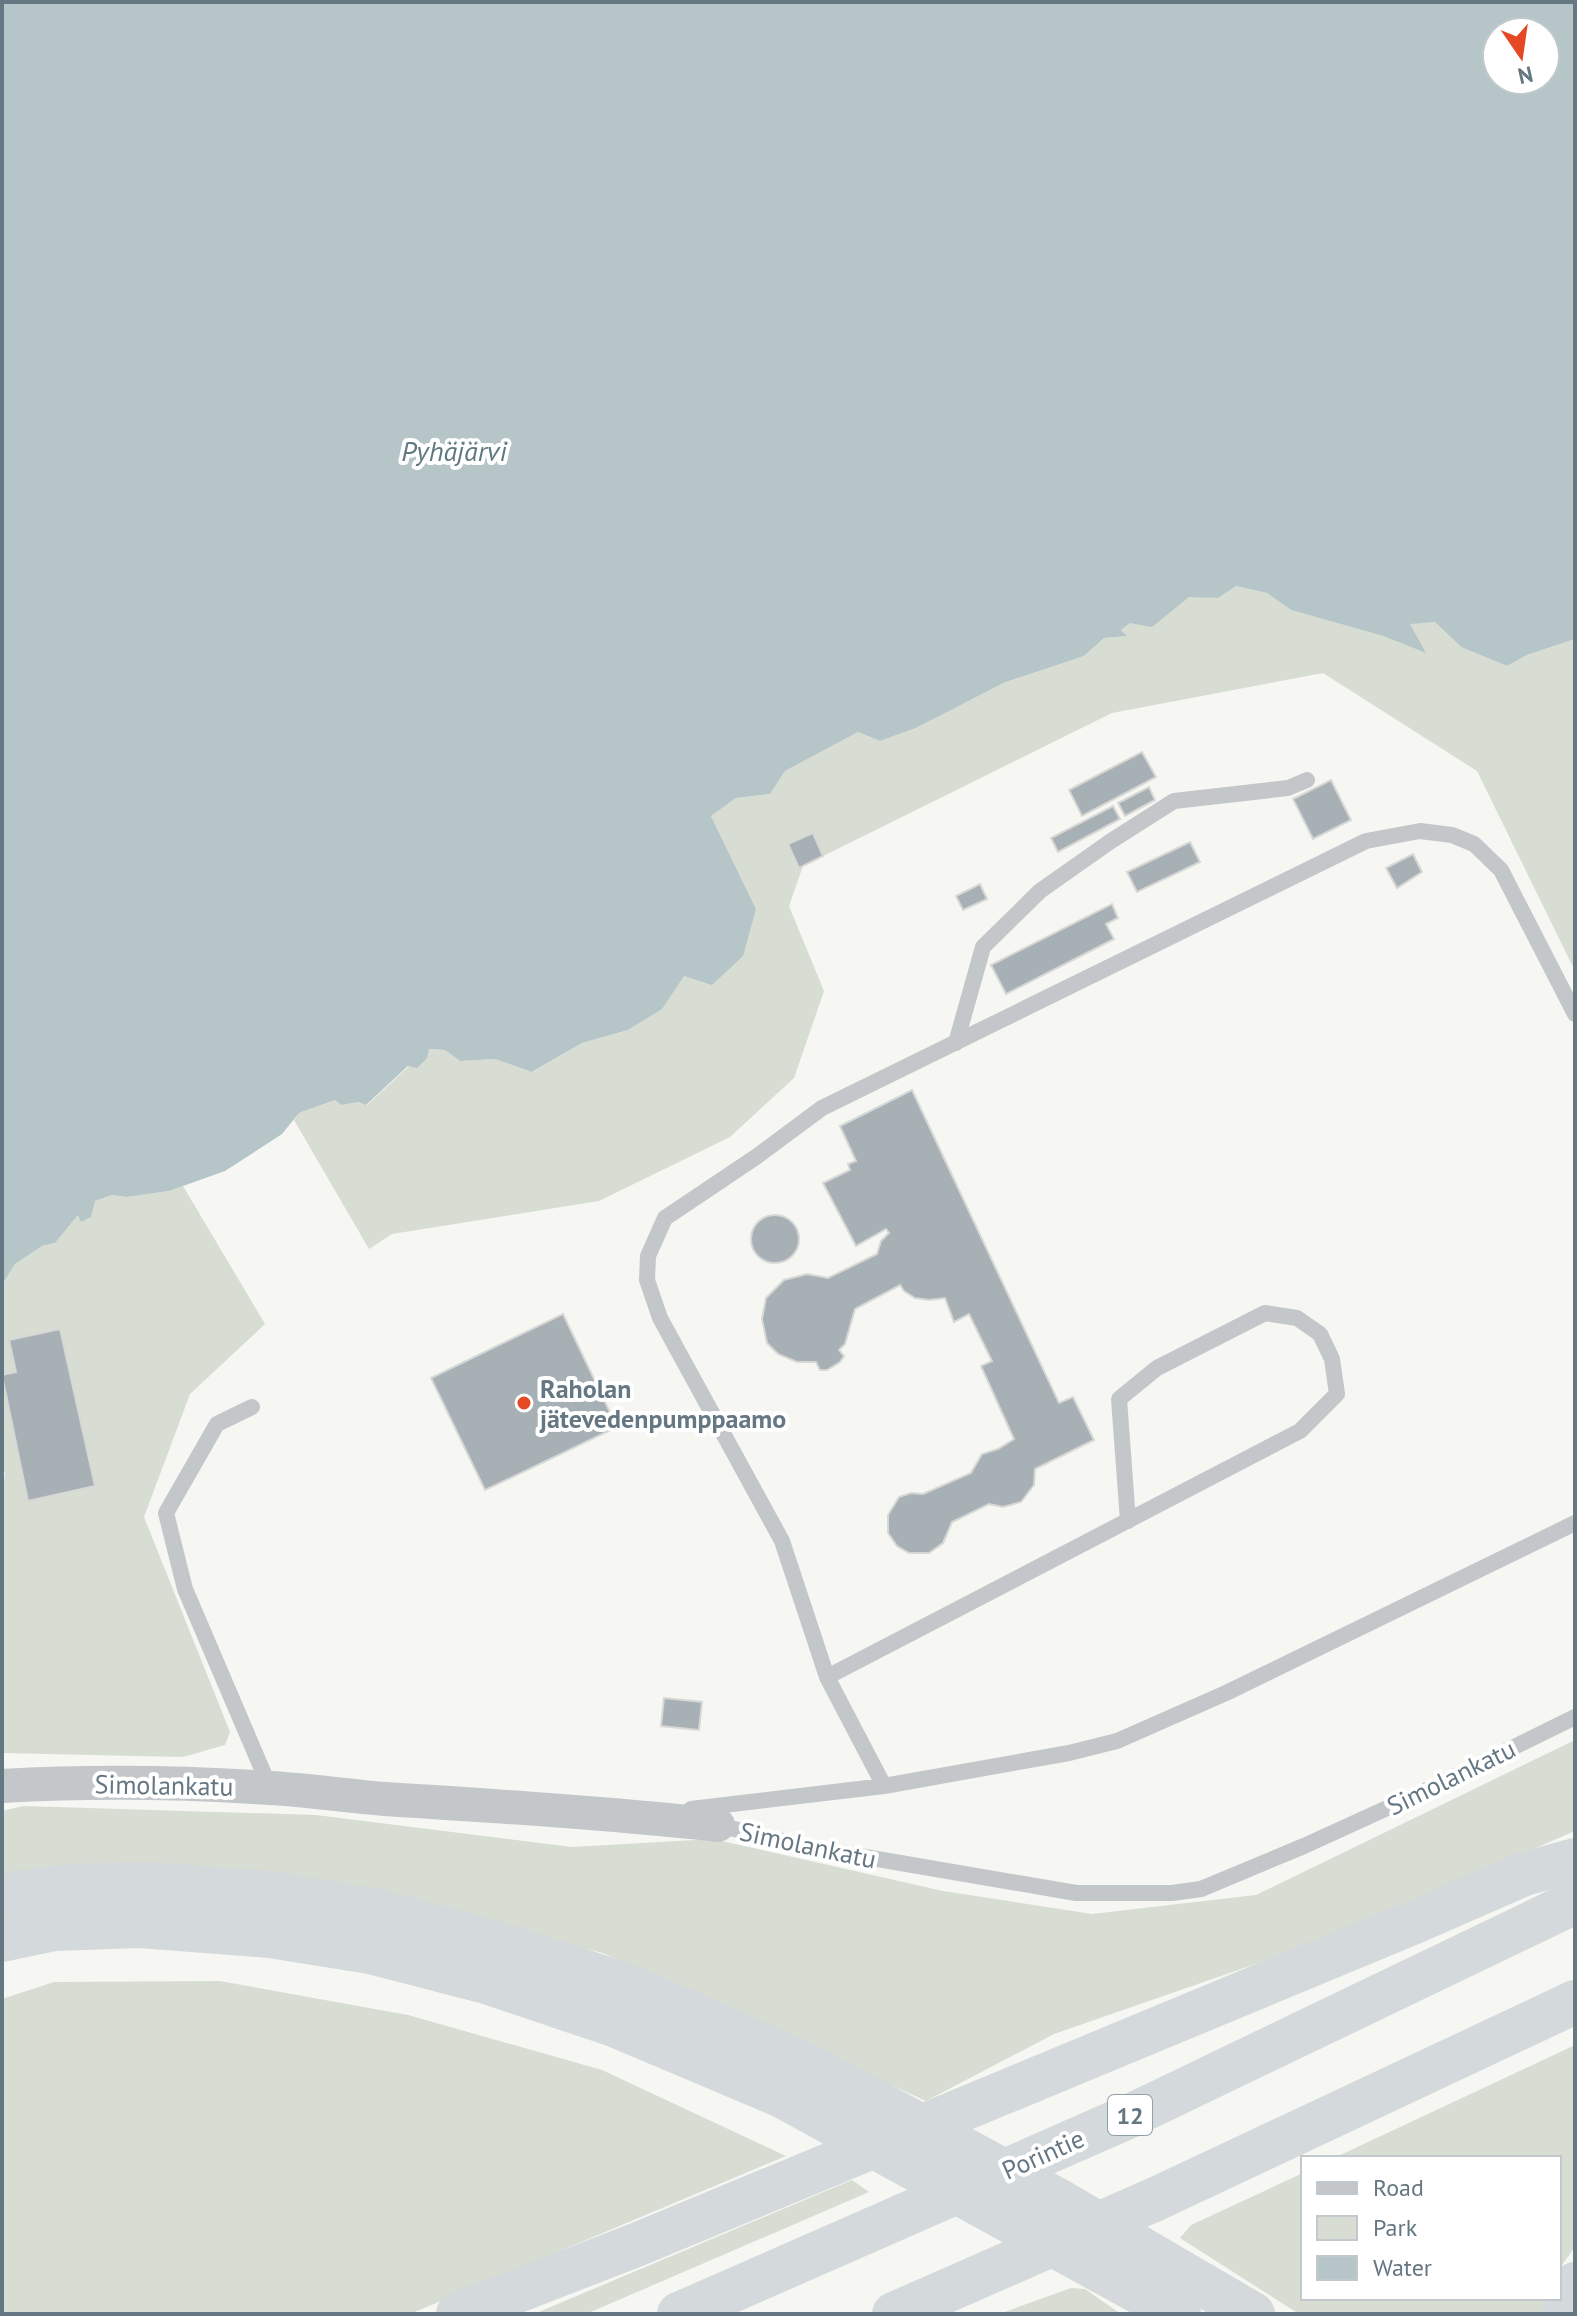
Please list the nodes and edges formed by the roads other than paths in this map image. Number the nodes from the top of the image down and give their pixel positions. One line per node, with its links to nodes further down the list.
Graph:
1 (1307, 780): 3 (lane)
2 (1575, 1014): 3 (lane)
3 (956, 1043): 7 (lane)
4 (252, 1407): 11 (lane)
5 (1128, 1521): 5 (lane); 7 (lane)
6 (1575, 1523): 10 (lane)
7 (827, 1677): 10 (lane)
8 (1575, 1717): 13 (lane, Simolankatu)
9 (2, 1786): 11 (street, Simolankatu)
10 (884, 1786): 12 (lane)
11 (270, 1788): 12 (street, Simolankatu)
12 (629, 1815): 13 (street, Simolankatu)
13 (718, 1825)
14 (1575, 1860): 22 (highway)
15 (2, 1895): 19 (highway)
16 (1575, 1902): 23 (highway, Porintie / 12)
17 (2, 1940): 19 (highway)
18 (1575, 2002): 24 (highway)
19 (798, 2082): 21 (highway); 25 (highway)
20 (1575, 2284): 26 (highway)
21 (1241, 2306)
22 (458, 2314)
23 (679, 2314)
24 (894, 2314)
25 (1179, 2314)
26 (1564, 2314)

